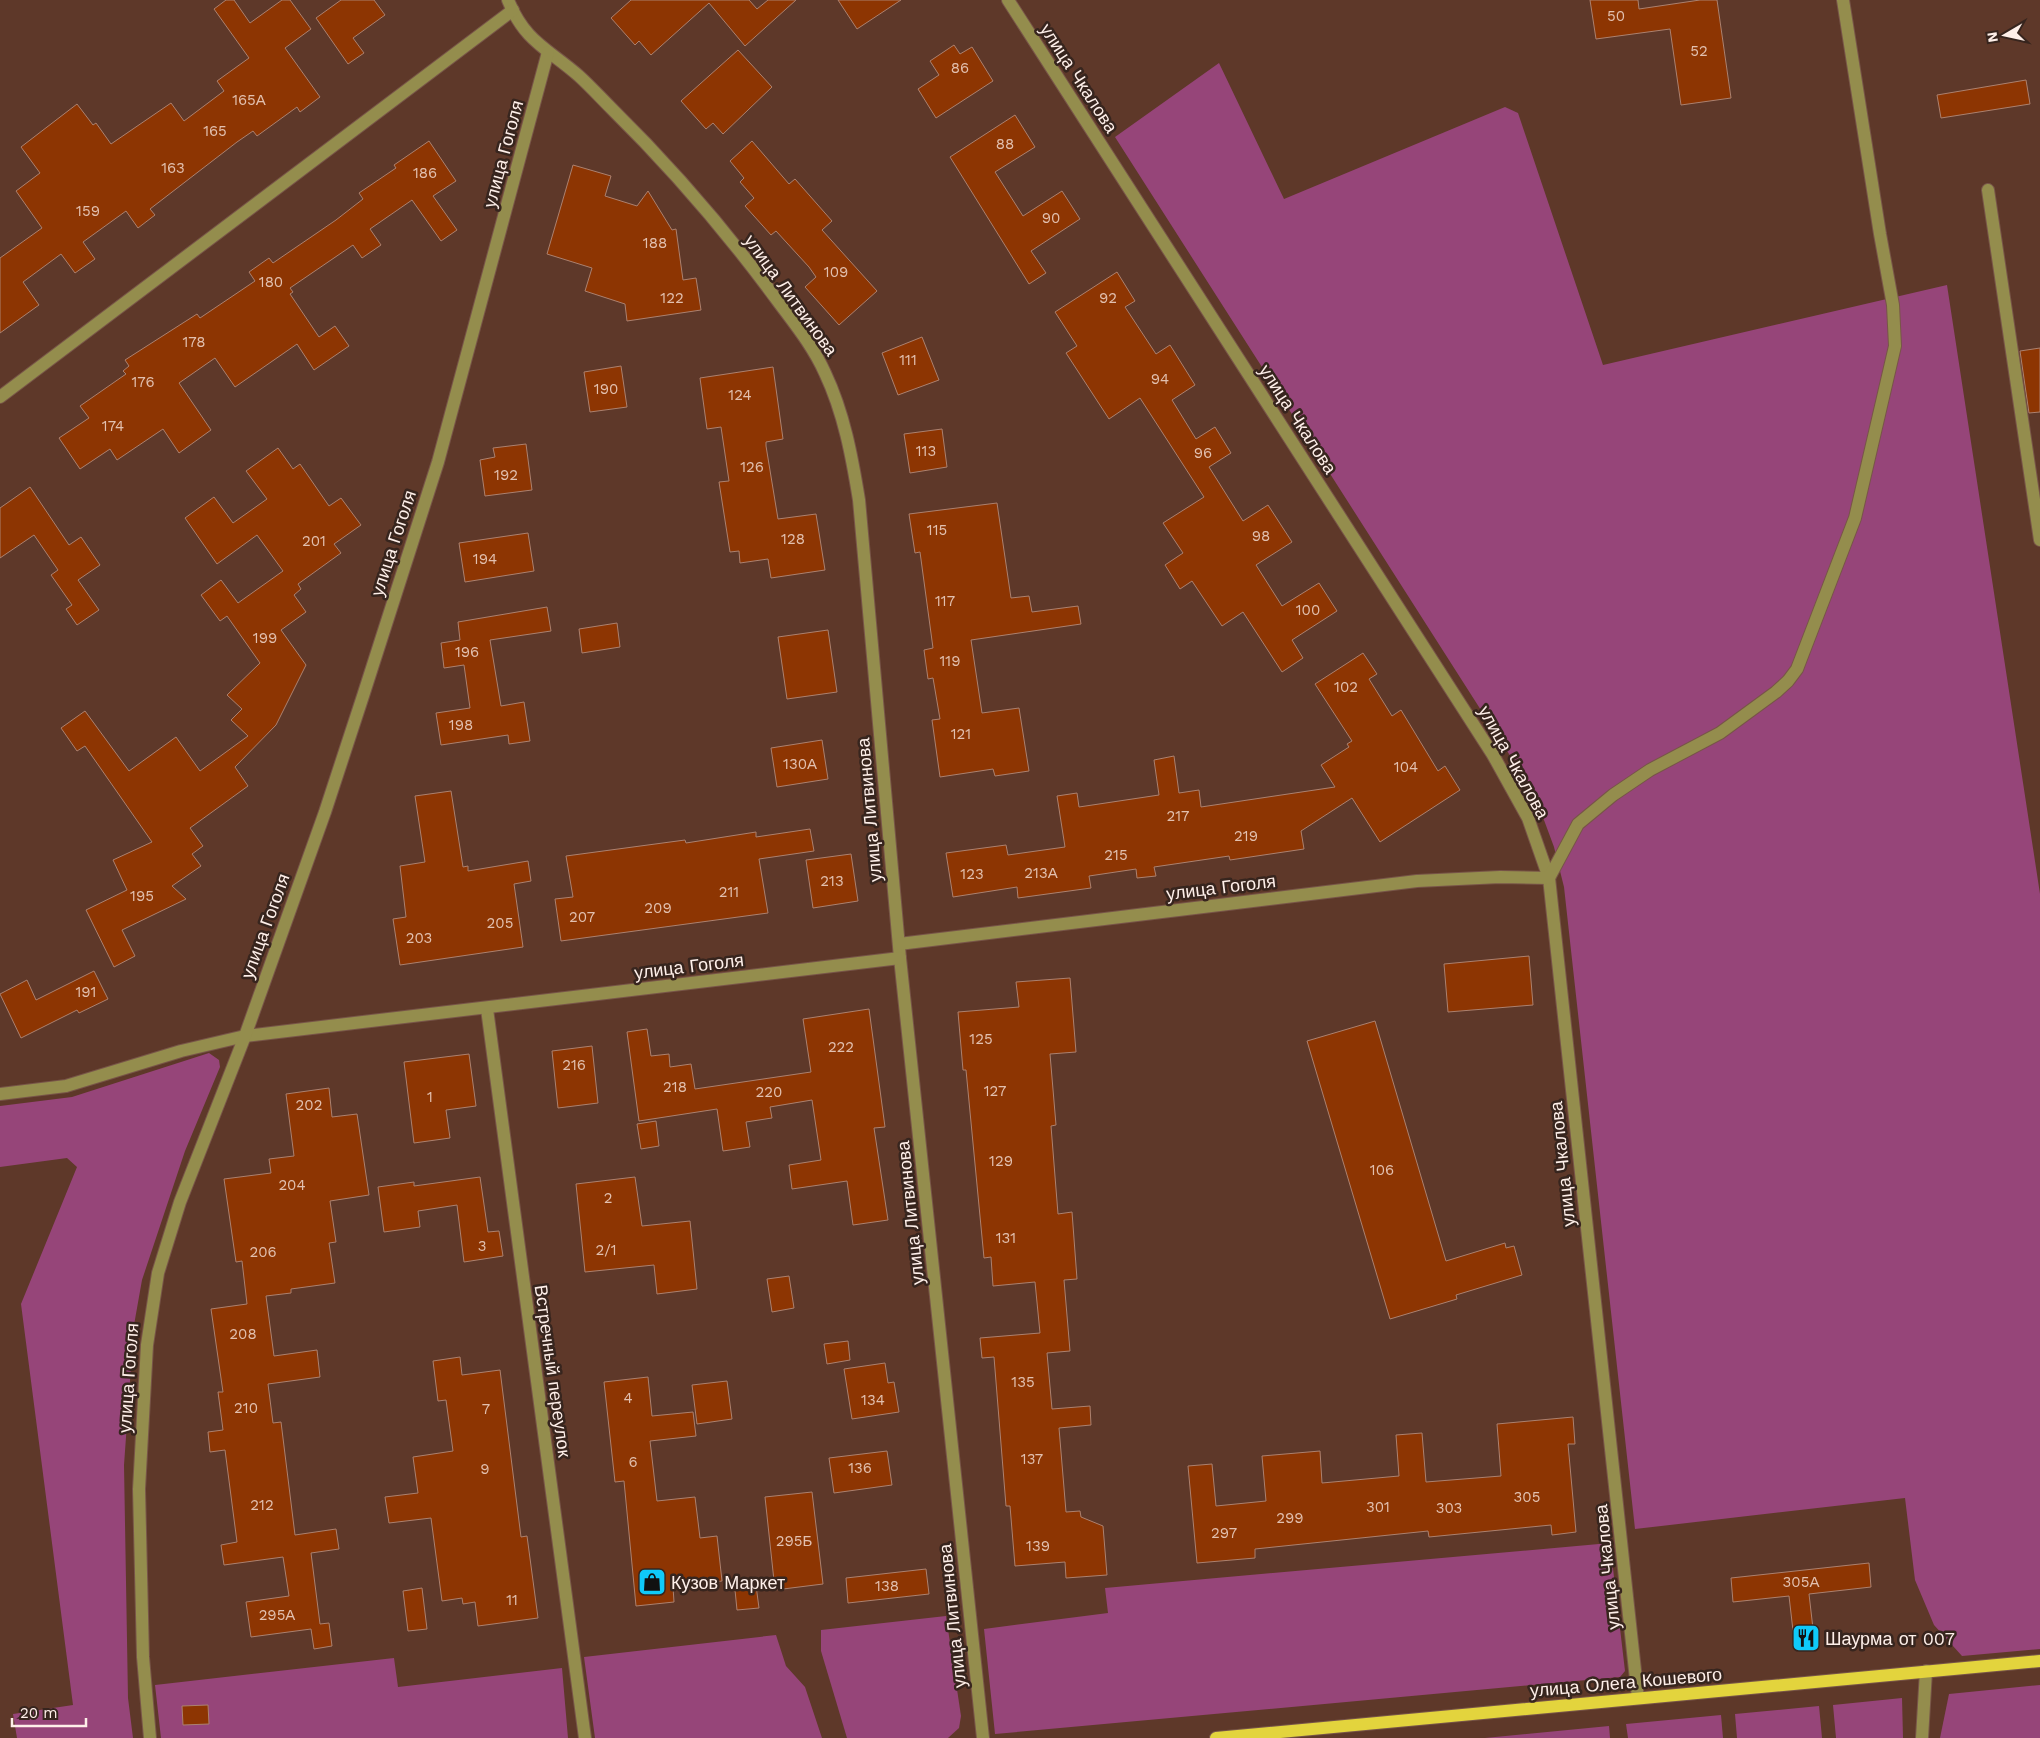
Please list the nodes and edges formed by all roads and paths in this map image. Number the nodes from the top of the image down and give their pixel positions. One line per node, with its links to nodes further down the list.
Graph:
1 (1008, 0): 8 (street, улица Чкалова)
2 (1843, 0): 8 (street)
3 (510, 5): 4 (street, улица Литвинова); 6 (street)
4 (548, 52): 9 (street, улица Литвинова); 12 (street, улица Гоголя)
5 (1988, 190): 7 (street)
6 (0, 397)
7 (2040, 540)
8 (1549, 878): 9 (street, улица Гоголя); 16 (street, улица Чкалова)
9 (899, 944): 10 (street, улица Литвинова)
10 (900, 958): 11 (street, улица Гоголя); 19 (street, улица Литвинова)
11 (487, 1008): 12 (street, улица Гоголя); 18 (street, Встречный переулок)
12 (244, 1036): 13 (street, улица Гоголя); 17 (street, улица Гоголя)
13 (0, 1094)
14 (2040, 1661): 15 (main road, улица Олега Кошевого)
15 (1926, 1672): 16 (main road, улица Олега Кошевого); 21 (street)
16 (1638, 1698): 20 (main road, улица Олега Кошевого)
17 (150, 1738)
18 (585, 1738)
19 (983, 1738)
20 (1216, 1738)
21 (1922, 1738)

